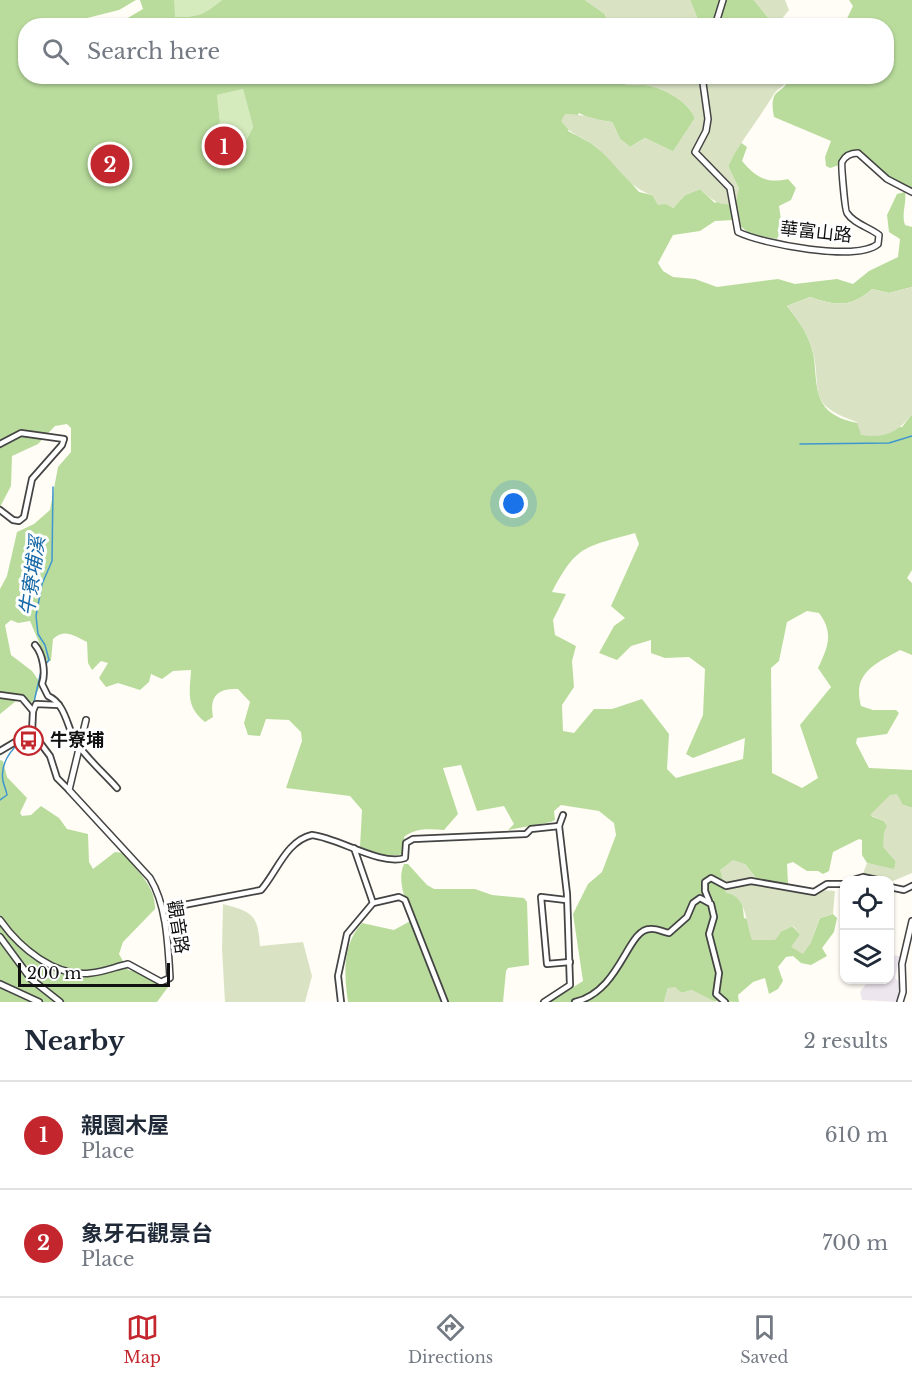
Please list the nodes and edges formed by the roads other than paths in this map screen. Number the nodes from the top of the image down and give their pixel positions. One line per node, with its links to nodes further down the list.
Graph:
1 (723, 0): 2 (street)
2 (717, 18)
3 (703, 84): 4 (street, 華富山路)
4 (912, 192)
5 (0, 444): 6 (street)
6 (0, 510)
7 (35, 645): 9 (street)
8 (0, 695): 10 (street)
9 (59, 705): 10 (street); 13 (street)
10 (33, 711): 12 (street)
11 (86, 720): 13 (street)
12 (32, 732): 14 (street); 16 (street)
13 (81, 747): 15 (street); 16 (street)
14 (0, 751)
15 (117, 788)
16 (69, 790): 26 (street, 觀音路)
17 (562, 815): 18 (street)
18 (560, 826): 19 (street); 23 (street)
19 (354, 848): 25 (street); 26 (street)
20 (840, 884): 24 (street)
21 (912, 886): 22 (street)
22 (894, 888)
23 (566, 900): 30 (street); 30 (street)
24 (709, 901): 37 (street); 38 (street)
25 (373, 903): 34 (street); 35 (street)
26 (163, 909): 27 (street, 觀音路)
27 (0, 920)
28 (912, 921): 39 (street)
29 (0, 937): 33 (street)
30 (570, 962): 36 (street)
31 (0, 984): 32 (street)
32 (39, 1002)
33 (60, 1002)
34 (341, 1002)
35 (445, 1002)
36 (544, 1002)
37 (575, 1002)
38 (725, 1002)
39 (900, 1002)

